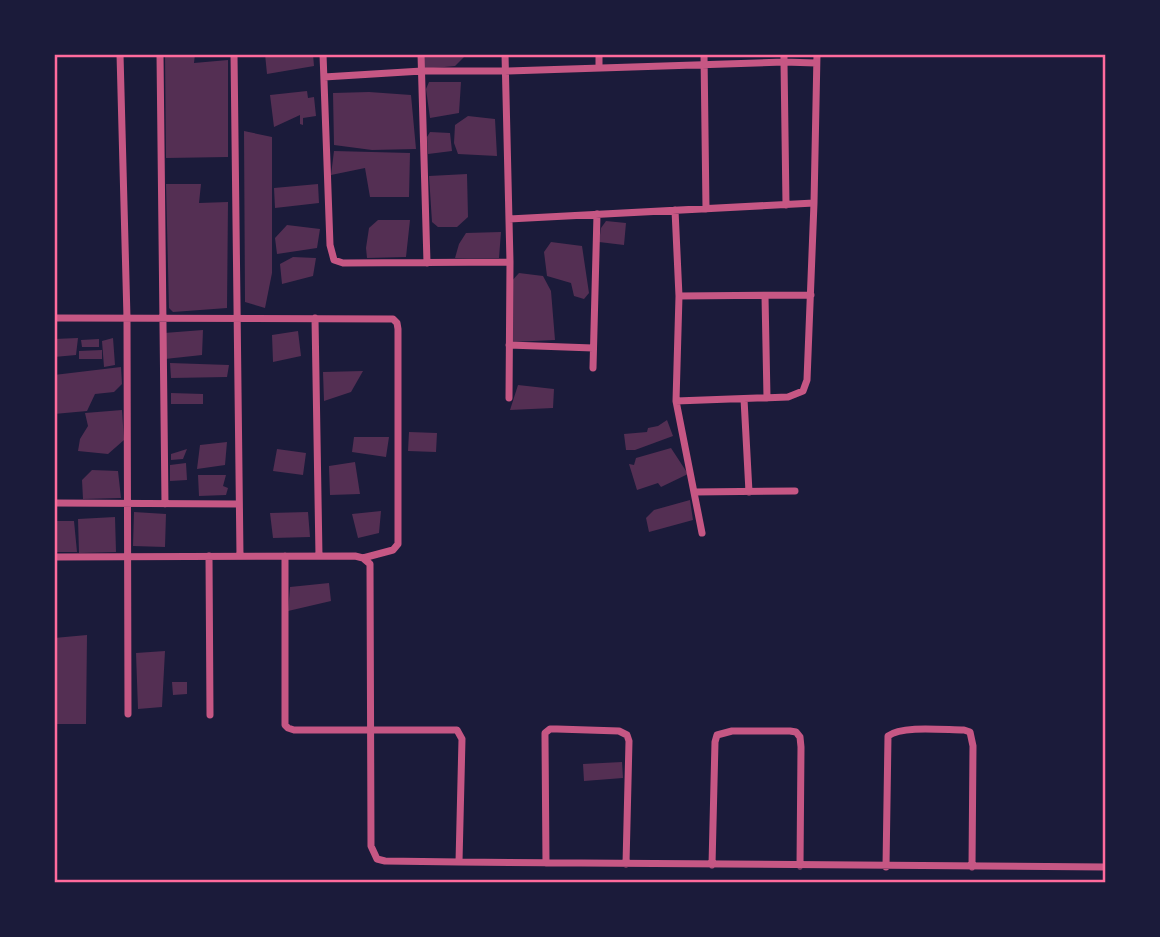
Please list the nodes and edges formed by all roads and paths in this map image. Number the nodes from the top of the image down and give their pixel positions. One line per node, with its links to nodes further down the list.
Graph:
1 (120, 54): 29 (street)
2 (160, 54): 30 (street)
3 (234, 54): 27 (street)
4 (323, 54): 15 (street)
5 (421, 54): 13 (street)
6 (505, 54): 14 (street)
7 (599, 54): 12 (street)
8 (704, 54): 11 (street)
9 (784, 58): 10 (street); 11 (street); 17 (street)
10 (817, 58): 16 (street)
11 (704, 63): 12 (street); 18 (street)
12 (599, 66): 14 (street)
13 (422, 71): 14 (street); 15 (street); 23 (street)
14 (505, 71): 21 (street)
15 (324, 77): 23 (street)
16 (814, 203): 17 (street); 24 (street)
17 (786, 205): 18 (street)
18 (706, 209): 19 (street)
19 (675, 210): 20 (street); 25 (street)
20 (597, 215): 21 (street); 33 (street)
21 (509, 219): 22 (street)
22 (510, 262): 23 (street); 32 (street)
23 (427, 263)
24 (811, 295): 26 (street); 37 (street)
25 (679, 296): 26 (street); 38 (street)
26 (765, 296): 37 (street)
27 (238, 317): 30 (street); 31 (street); 45 (street)
28 (54, 318): 29 (street)
29 (127, 318): 30 (street); 43 (street)
30 (164, 318): 44 (street)
31 (314, 318): 50 (street); 53 (street)
32 (509, 345): 33 (street); 35 (street)
33 (593, 348): 34 (street)
34 (593, 368)
35 (509, 398)
36 (744, 398): 37 (street); 38 (street); 41 (street)
37 (767, 398)
38 (676, 401): 40 (street)
39 (794, 491): 41 (street)
40 (694, 492): 41 (street); 46 (street)
41 (749, 492)
42 (54, 503): 43 (street)
43 (128, 504): 44 (street); 52 (street)
44 (165, 504): 45 (street)
45 (239, 504): 48 (street)
46 (702, 533)
47 (208, 556): 48 (street); 52 (street); 55 (street)
48 (240, 556): 49 (street)
49 (285, 556): 50 (street); 56 (street)
50 (319, 556): 53 (street)
51 (54, 557): 52 (street)
52 (129, 557): 54 (street)
53 (363, 558): 56 (street)
54 (128, 714)
55 (210, 715)
56 (371, 729): 57 (street); 57 (street)
57 (459, 862): 58 (street)
58 (546, 863): 59 (street); 59 (street)
59 (626, 864): 60 (street)
60 (712, 865): 61 (street); 61 (street)
61 (800, 866): 62 (street)
62 (886, 867): 63 (street); 63 (street)
63 (972, 867): 64 (street)
64 (1106, 867)

